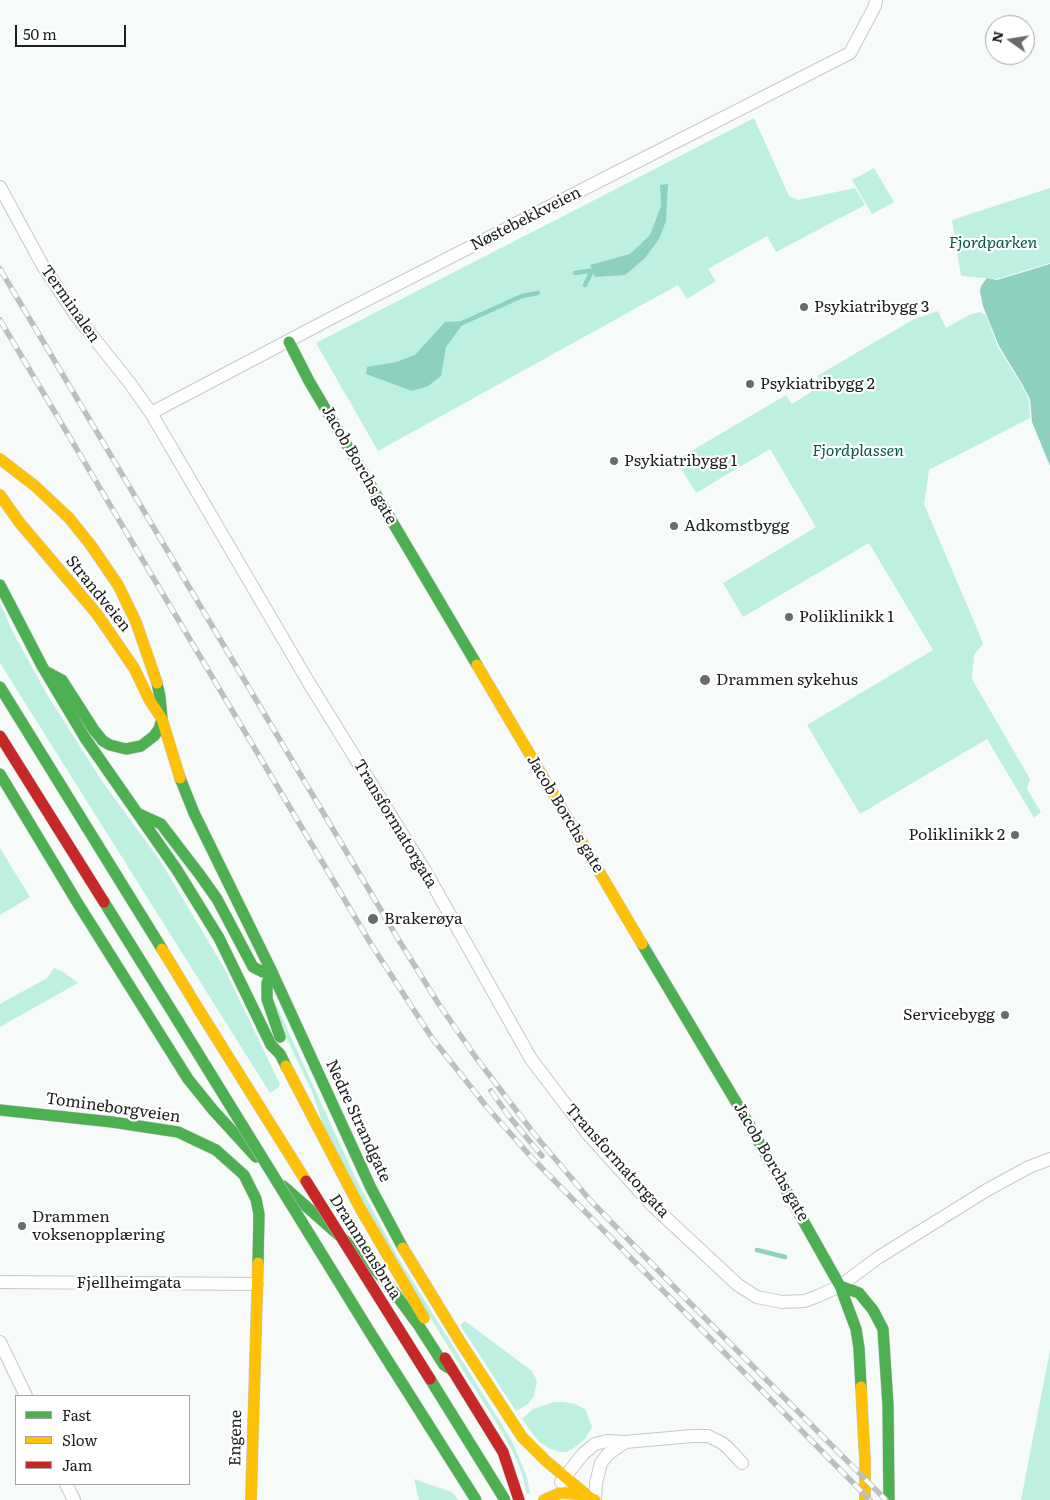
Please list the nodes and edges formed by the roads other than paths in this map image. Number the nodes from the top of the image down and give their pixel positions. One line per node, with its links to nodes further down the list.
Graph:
1 (876, 0): 3 (street, Nøstebekkveien)
2 (0, 187): 4 (street, Terminalen)
3 (288, 342): 4 (street, Nøstebekkveien); 20 (main road, Jacob Borchs gate)
4 (151, 413): 20 (street, Transformatorgata)
5 (2, 460): 10 (main road)
6 (0, 495): 10 (main road, Strandveien)
7 (0, 585): 8 (main road)
8 (45, 671): 10 (main road); 13 (main road)
9 (0, 687): 34 (main road, Drammensbrua, bridge)
10 (162, 719): 14 (main road, Nedre Strandgate)
11 (0, 736): 33 (main road, bridge)
12 (0, 774): 22 (main road)
13 (138, 814): 14 (main road); 15 (main road)
14 (272, 972): 15 (main road); 27 (main road, Nedre Strandgate)
15 (280, 1054): 22 (main road)
16 (0, 1110): 19 (main road, Tomineborgveien)
17 (1050, 1159): 20 (street)
18 (0, 1282): 19 (street, Fjellheimgata)
19 (257, 1284): 23 (main road, Tomineborgveien)
20 (840, 1286): 36 (main road, Jacob Borchs gate); 37 (main road)
21 (0, 1342): 24 (street)
22 (452, 1370): 35 (main road)
23 (254, 1376): 32 (main road, Engene)
24 (26, 1395)
25 (626, 1442): 26 (street); 27 (street); 30 (street)
26 (742, 1463)
27 (565, 1477): 29 (street); 30 (main road, Nedre Strandgate)
28 (66, 1485): 31 (street)
29 (547, 1498): 30 (main road)
30 (593, 1499)
31 (74, 1500)
32 (251, 1500)
33 (476, 1500)
34 (505, 1500)
35 (518, 1500)
36 (865, 1500)
37 (889, 1500)

